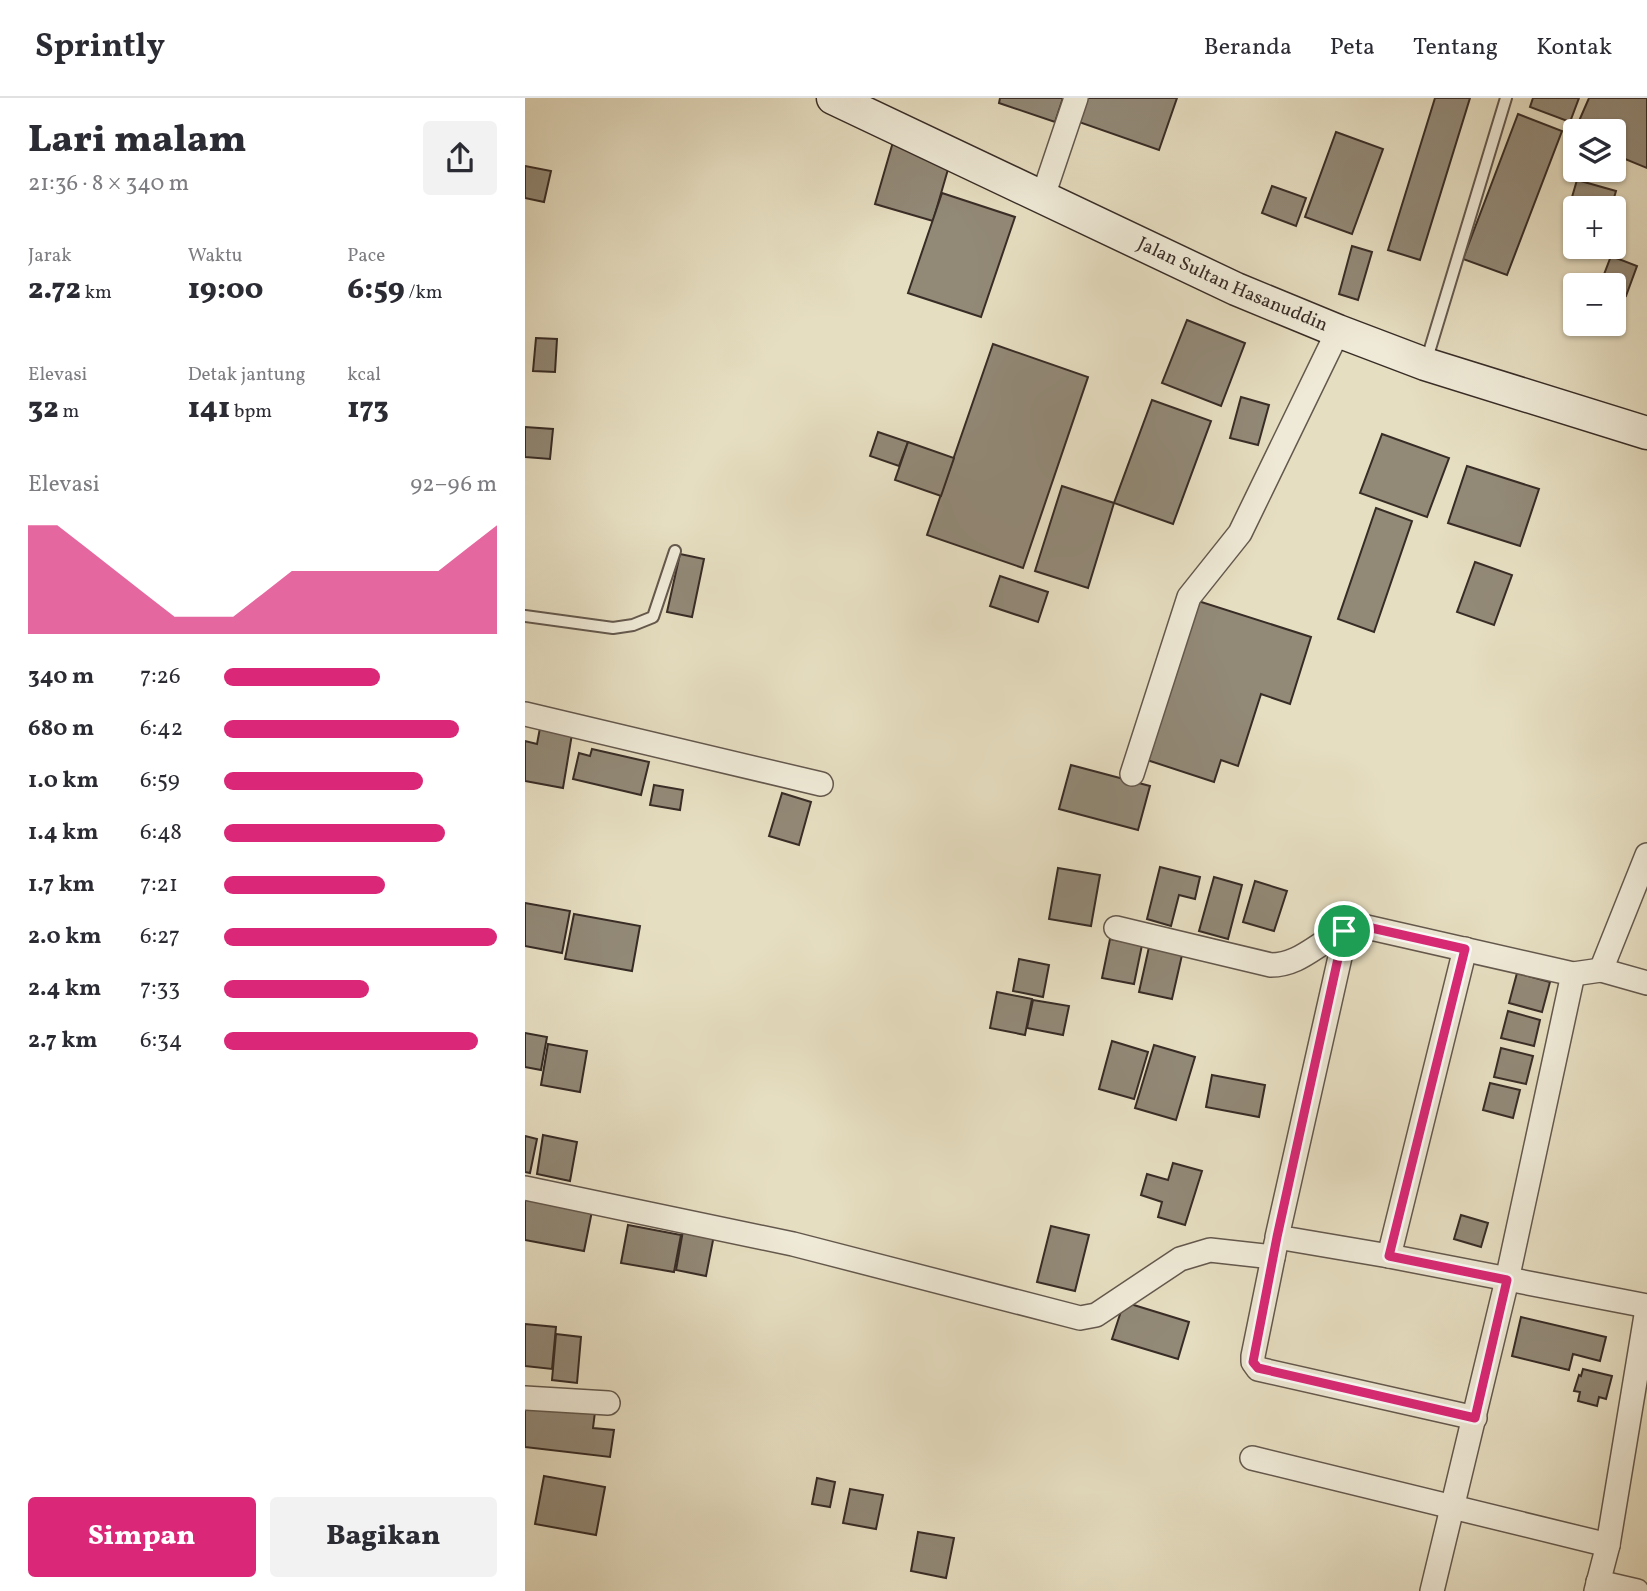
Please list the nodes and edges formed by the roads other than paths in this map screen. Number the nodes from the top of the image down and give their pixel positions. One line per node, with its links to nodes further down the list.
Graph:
1 (833, 98): 4 (street, Jalan Sultan Hasanuddin)
2 (1076, 98): 4 (street)
3 (1506, 98): 6 (lane)
4 (1043, 196): 5 (street, Jalan Sultan Hasanuddin)
5 (1338, 331): 6 (street, Jalan Sultan Hasanuddin); 11 (street)
6 (1425, 365): 7 (street, Jalan Sultan Hasanuddin)
7 (1647, 433)
8 (675, 551): 9 (lane)
9 (525, 617)
10 (525, 714): 12 (street)
11 (1132, 774)
12 (821, 784)
13 (1647, 855): 17 (street)
14 (1116, 928): 15 (street)
15 (1344, 931): 16 (street); 21 (street)
16 (1465, 949): 18 (street); 22 (street)
17 (1601, 970): 18 (street); 19 (street)
18 (1573, 974): 23 (street)
19 (1647, 983)
20 (525, 1188): 21 (street)
21 (1275, 1247): 22 (street); 27 (street)
22 (1389, 1256): 23 (street)
23 (1507, 1280): 24 (street); 27 (street)
24 (1647, 1308): 30 (street)
25 (525, 1398): 26 (street)
26 (608, 1403)
27 (1475, 1418): 29 (street)
28 (1252, 1458): 29 (street)
29 (1454, 1506): 30 (street); 32 (street)
30 (1608, 1545): 31 (street)
31 (1597, 1587): 33 (street)
32 (1433, 1591)
33 (1637, 1591)

